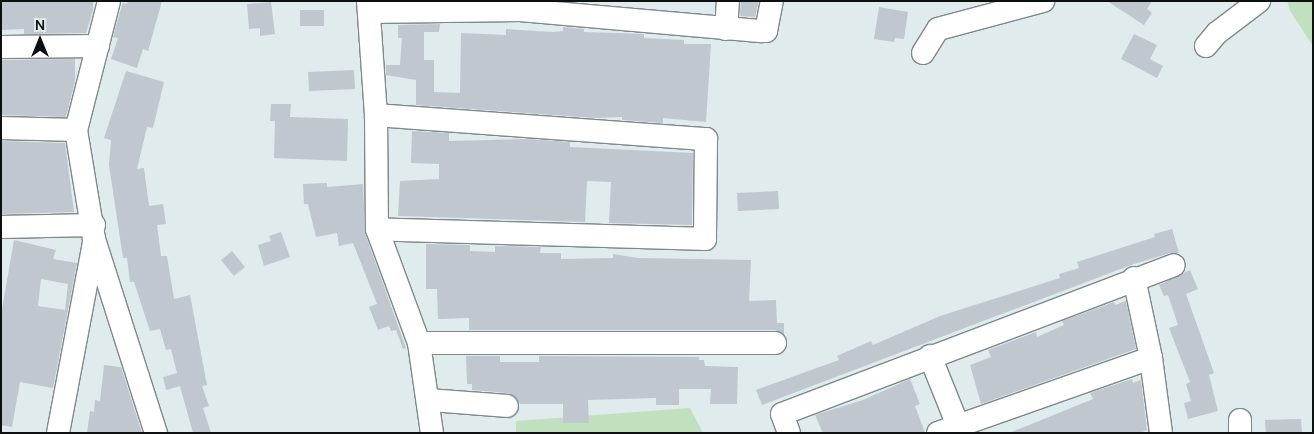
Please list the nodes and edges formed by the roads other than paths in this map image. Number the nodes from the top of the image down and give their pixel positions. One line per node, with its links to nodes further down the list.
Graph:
1 (109, 1): 8 (street)
2 (728, 1): 7 (street)
3 (772, 1): 7 (street)
4 (1044, 1): 11 (street)
5 (1259, 1): 9 (street)
6 (369, 7): 7 (street); 12 (street)
7 (726, 29)
8 (98, 46): 10 (street); 14 (street)
9 (1206, 46)
10 (1, 47)
11 (922, 53)
12 (376, 115): 16 (street); 16 (street)
13 (1, 128): 14 (street)
14 (76, 130): 17 (street)
15 (1, 227): 17 (street)
16 (377, 229): 20 (street)
17 (94, 232): 27 (street); 28 (street)
18 (1174, 266): 19 (street)
19 (1134, 278): 22 (street); 23 (street)
20 (419, 343): 21 (street); 24 (street)
21 (775, 343)
22 (930, 356): 26 (street); 30 (street)
23 (1151, 358): 26 (street); 32 (street)
24 (429, 400): 25 (street); 29 (street)
25 (507, 406)
26 (960, 429): 31 (street)
27 (58, 433)
28 (156, 433)
29 (432, 433)
30 (789, 433)
31 (938, 433)
32 (1161, 433)

